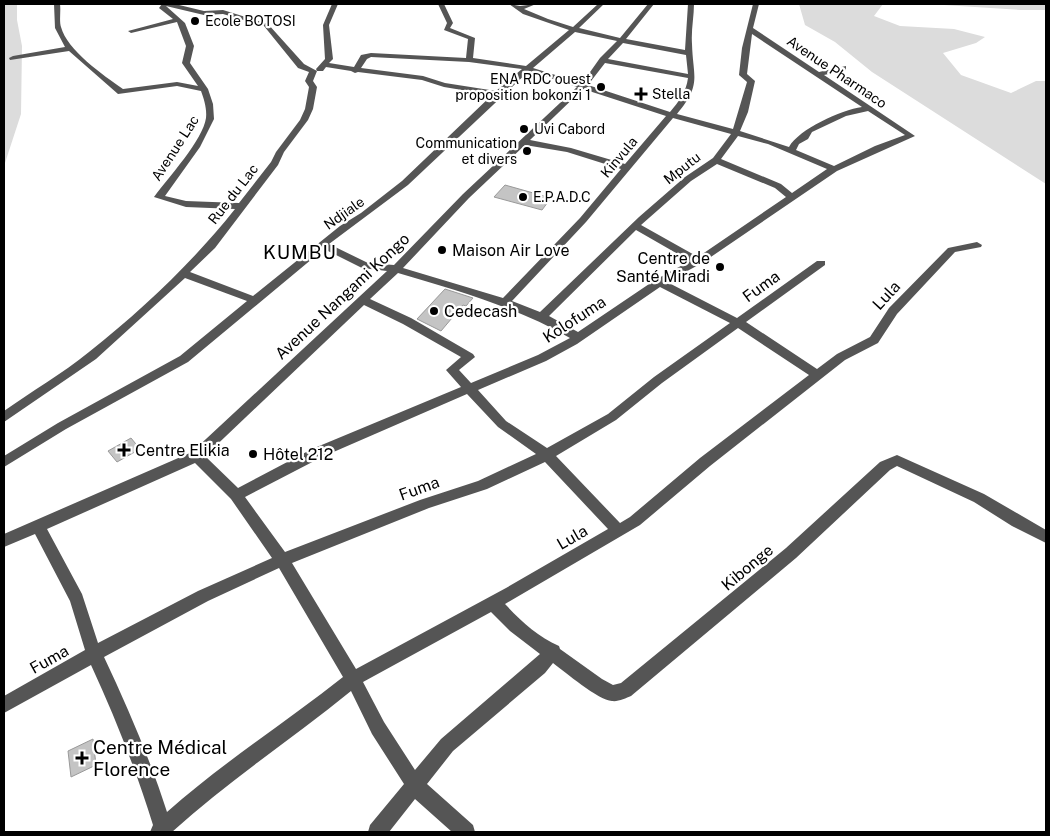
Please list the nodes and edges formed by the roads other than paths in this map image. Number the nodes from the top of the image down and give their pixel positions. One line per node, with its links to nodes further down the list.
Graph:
1 (57, 4): 18 (street)
2 (167, 4): 12 (street); 13 (street)
3 (335, 4): 23 (street)
4 (440, 4): 21 (street)
5 (512, 4): 11 (street)
6 (533, 4): 11 (street)
7 (601, 4): 14 (street, Ndjiale)
8 (650, 4): 17 (street, Avenue Nangami Kongo)
9 (691, 4): 19 (street, Kinvula)
10 (756, 4): 15 (street, Mputu)
11 (518, 9): 14 (street)
12 (204, 13): 13 (street); 27 (street)
13 (179, 20): 16 (street); 31 (street)
14 (576, 28): 17 (street); 26 (street, Ndjiale)
15 (749, 29): 28 (street, Avenue Pharmaco); 35 (street, Mputu)
16 (131, 31)
17 (624, 39): 19 (street); 22 (street, Avenue Nangami Kongo)
18 (72, 48): 20 (street); 31 (street)
19 (689, 52): 29 (street, Kinvula)
20 (9, 55)
21 (469, 60): 25 (street); 26 (street)
22 (603, 60): 29 (street); 30 (street, Avenue Nangami Kongo)
23 (325, 65): 25 (street); 27 (street)
24 (843, 68): 28 (street)
25 (355, 70): 32 (street)
26 (526, 70): 30 (street); 32 (street, Ndjiale)
27 (313, 72): 43 (street, Rue du Lac)
28 (818, 74): 33 (street, Avenue Pharmaco)
29 (692, 77): 34 (street, Kinvula)
30 (582, 86): 34 (street); 37 (street, Avenue Nangami Kongo)
31 (204, 89): 43 (street, Avenue Lac)
32 (498, 94): 45 (street, Ndjiale)
33 (867, 109): 36 (street, Avenue Pharmaco); 38 (street)
34 (672, 114): 35 (street); 40 (street, Kinvula)
35 (737, 133): 38 (street); 39 (street, Mputu)
36 (911, 136): 41 (street, Kolofuma)
37 (525, 142): 40 (street); 49 (street, Avenue Nangami Kongo)
38 (792, 150): 41 (street)
39 (715, 160): 42 (street); 44 (street, Mputu)
40 (628, 168): 54 (street, Kinvula)
41 (834, 170): 42 (street, Kolofuma)
42 (793, 198): 47 (street, Kolofuma)
43 (241, 206): 50 (street, Rue du Lac)
44 (636, 226): 47 (street); 55 (street, Mputu)
45 (323, 245): 49 (street); 53 (street, Ndjiale)
46 (978, 245): 58 (street, Lula)
47 (698, 261): 51 (street, Kolofuma)
48 (820, 263): 56 (street, Fuma)
49 (396, 269): 52 (street, Avenue Nangami Kongo); 54 (street)
50 (182, 273): 53 (street); 60 (street, Rue du Lac)
51 (659, 282): 56 (street); 57 (street, Kolofuma)
52 (362, 300): 59 (street); 62 (street, Avenue Nangami Kongo)
53 (256, 301): 63 (street, Ndjiale)
54 (505, 302): 55 (street)
55 (542, 318): 57 (street)
56 (739, 323): 58 (street); 61 (street, Fuma)
57 (577, 337): 59 (street, Kolofuma)
58 (818, 375): 66 (street, Lula)
59 (470, 390): 61 (street); 64 (street, Kolofuma)
60 (4, 417)
61 (548, 455): 66 (street); 69 (street, Fuma)
62 (197, 456): 64 (street); 65 (street, Avenue Nangami Kongo)
63 (4, 462)
64 (236, 495): 69 (street)
65 (38, 526): 68 (street, Avenue Nangami Kongo); 72 (street)
66 (619, 530): 70 (street, Lula)
67 (1046, 537): 71 (street, Kibonge)
68 (4, 541)
69 (282, 560): 72 (street, Fuma); 73 (street)
70 (493, 603): 71 (street); 73 (street, Lula)
71 (553, 651): 75 (street)
72 (94, 654): 74 (street, Fuma); 76 (street)
73 (353, 679): 75 (street); 76 (street, Lula)
74 (4, 705)
75 (416, 787): 77 (street); 78 (street)
76 (161, 830)
77 (377, 832)
78 (466, 832)

